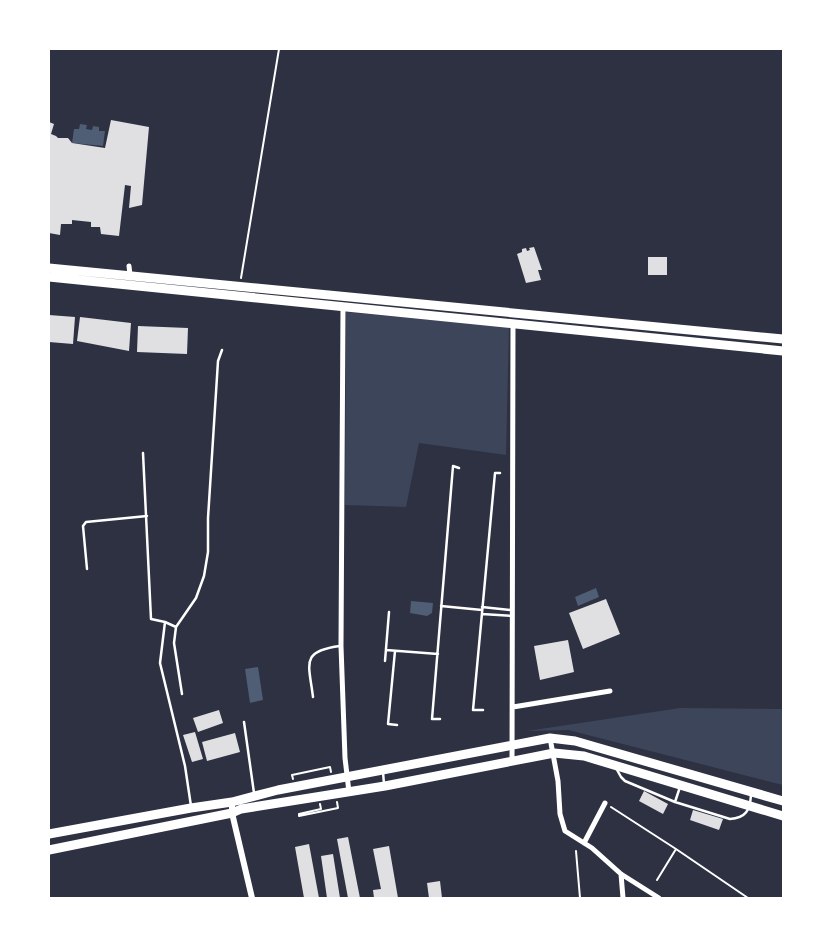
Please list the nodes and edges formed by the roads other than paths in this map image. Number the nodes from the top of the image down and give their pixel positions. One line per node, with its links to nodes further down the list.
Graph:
1 (49, 268): 2 (main road)
2 (129, 270): 4 (main road); 6 (main road)
3 (49, 277): 4 (main road)
4 (130, 285): 5 (main road)
5 (343, 308): 7 (main road); 22 (street)
6 (512, 313): 7 (main road); 8 (main road)
7 (513, 323): 10 (main road); 19 (street)
8 (783, 340)
9 (222, 350): 21 (lane)
10 (783, 351)
11 (143, 452): 14 (lane)
12 (459, 468): 16 (lane)
13 (500, 473): 17 (lane)
14 (147, 516): 15 (lane); 20 (lane)
15 (87, 570)
16 (441, 606): 17 (lane); 25 (lane)
17 (482, 610): 19 (lane); 19 (lane); 31 (lane)
18 (389, 612): 23 (lane)
19 (513, 613): 30 (street)
20 (165, 622): 21 (lane); 53 (lane)
21 (176, 627): 28 (lane)
22 (340, 646): 29 (lane); 41 (street)
23 (386, 650): 24 (lane); 26 (lane)
24 (395, 651): 25 (lane); 34 (lane)
25 (438, 654): 32 (lane)
26 (385, 661)
27 (610, 691): 30 (street)
28 (182, 694)
29 (313, 697)
30 (513, 707): 36 (street)
31 (483, 710)
32 (440, 719)
33 (244, 722): 46 (lane)
34 (397, 725)
35 (550, 738): 36 (main road); 37 (street); 44 (main road)
36 (512, 744): 38 (street); 40 (main road)
37 (554, 753): 38 (main road); 39 (main road); 57 (street)
38 (512, 761): 43 (main road)
39 (615, 765): 42 (main road); 48 (lane)
40 (383, 770): 41 (main road); 43 (lane)
41 (347, 778): 45 (street); 46 (main road)
42 (681, 785): 48 (lane); 51 (main road)
43 (385, 786): 45 (main road)
44 (751, 791): 49 (main road); 51 (lane)
45 (349, 792): 52 (main road)
46 (254, 797): 47 (main road); 52 (lane)
47 (232, 802): 53 (main road); 54 (street)
48 (675, 802): 51 (lane)
49 (783, 802)
50 (605, 803): 57 (street)
51 (750, 806): 55 (main road)
52 (256, 807): 54 (main road)
53 (191, 808): 56 (main road)
54 (232, 813): 58 (main road); 60 (street)
55 (783, 816)
56 (49, 834)
57 (584, 843): 59 (street)
58 (49, 850)
59 (621, 874): 61 (street); 62 (street)
60 (252, 898)
61 (623, 898)
62 (660, 898)

